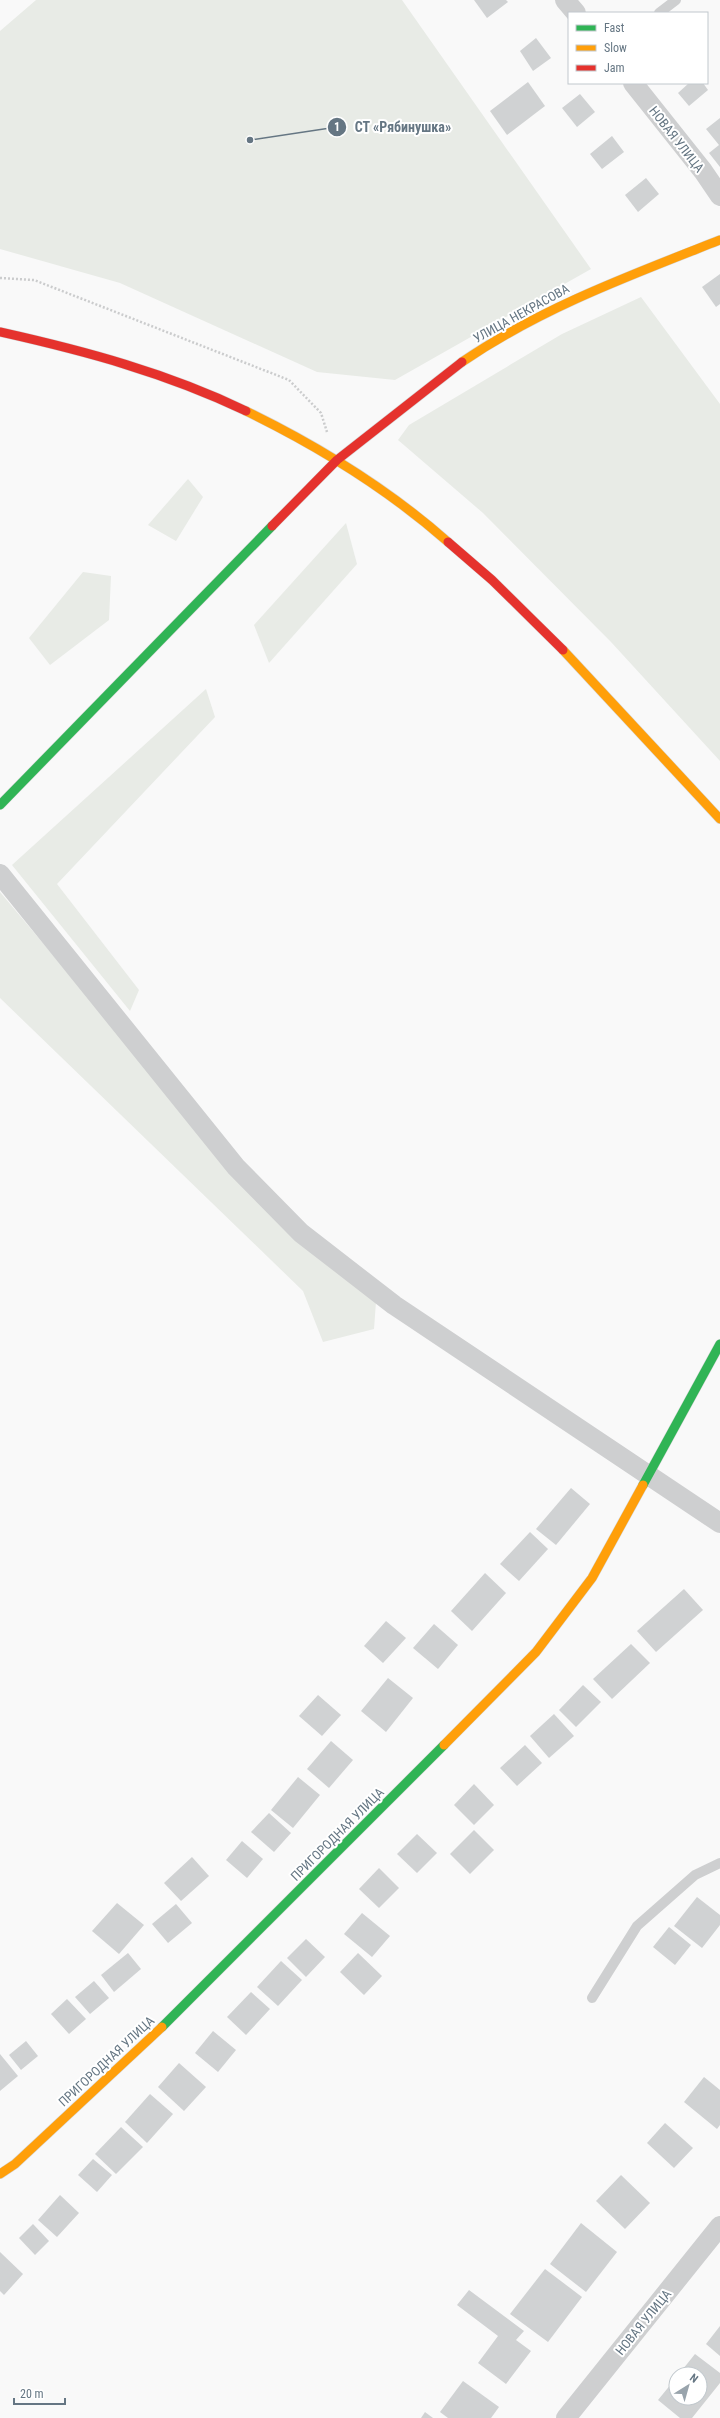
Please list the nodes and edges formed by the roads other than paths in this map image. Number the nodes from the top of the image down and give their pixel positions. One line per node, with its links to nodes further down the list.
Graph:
1 (565, 0): 3 (street)
2 (676, 0): 4 (lane)
3 (575, 12)
4 (660, 12)
5 (634, 84): 6 (street, НОВАЯ УЛИЦА)
6 (720, 196)
7 (720, 240): 9 (street, УЛИЦА НЕКРАСОВА)
8 (0, 332): 9 (street)
9 (337, 460): 10 (street, УЛИЦА НЕКРАСОВА); 11 (street)
10 (0, 804)
11 (720, 819)
12 (0, 874): 14 (street)
13 (720, 1344): 14 (street, ПРИГОРОДНАЯ УЛИЦА)
14 (647, 1476): 15 (street); 18 (street, ПРИГОРОДНАЯ УЛИЦА)
15 (720, 1523)
16 (720, 1863): 17 (lane)
17 (592, 1998)
18 (0, 2174)
19 (720, 2226): 20 (street, НОВАЯ УЛИЦА)
20 (566, 2418)

